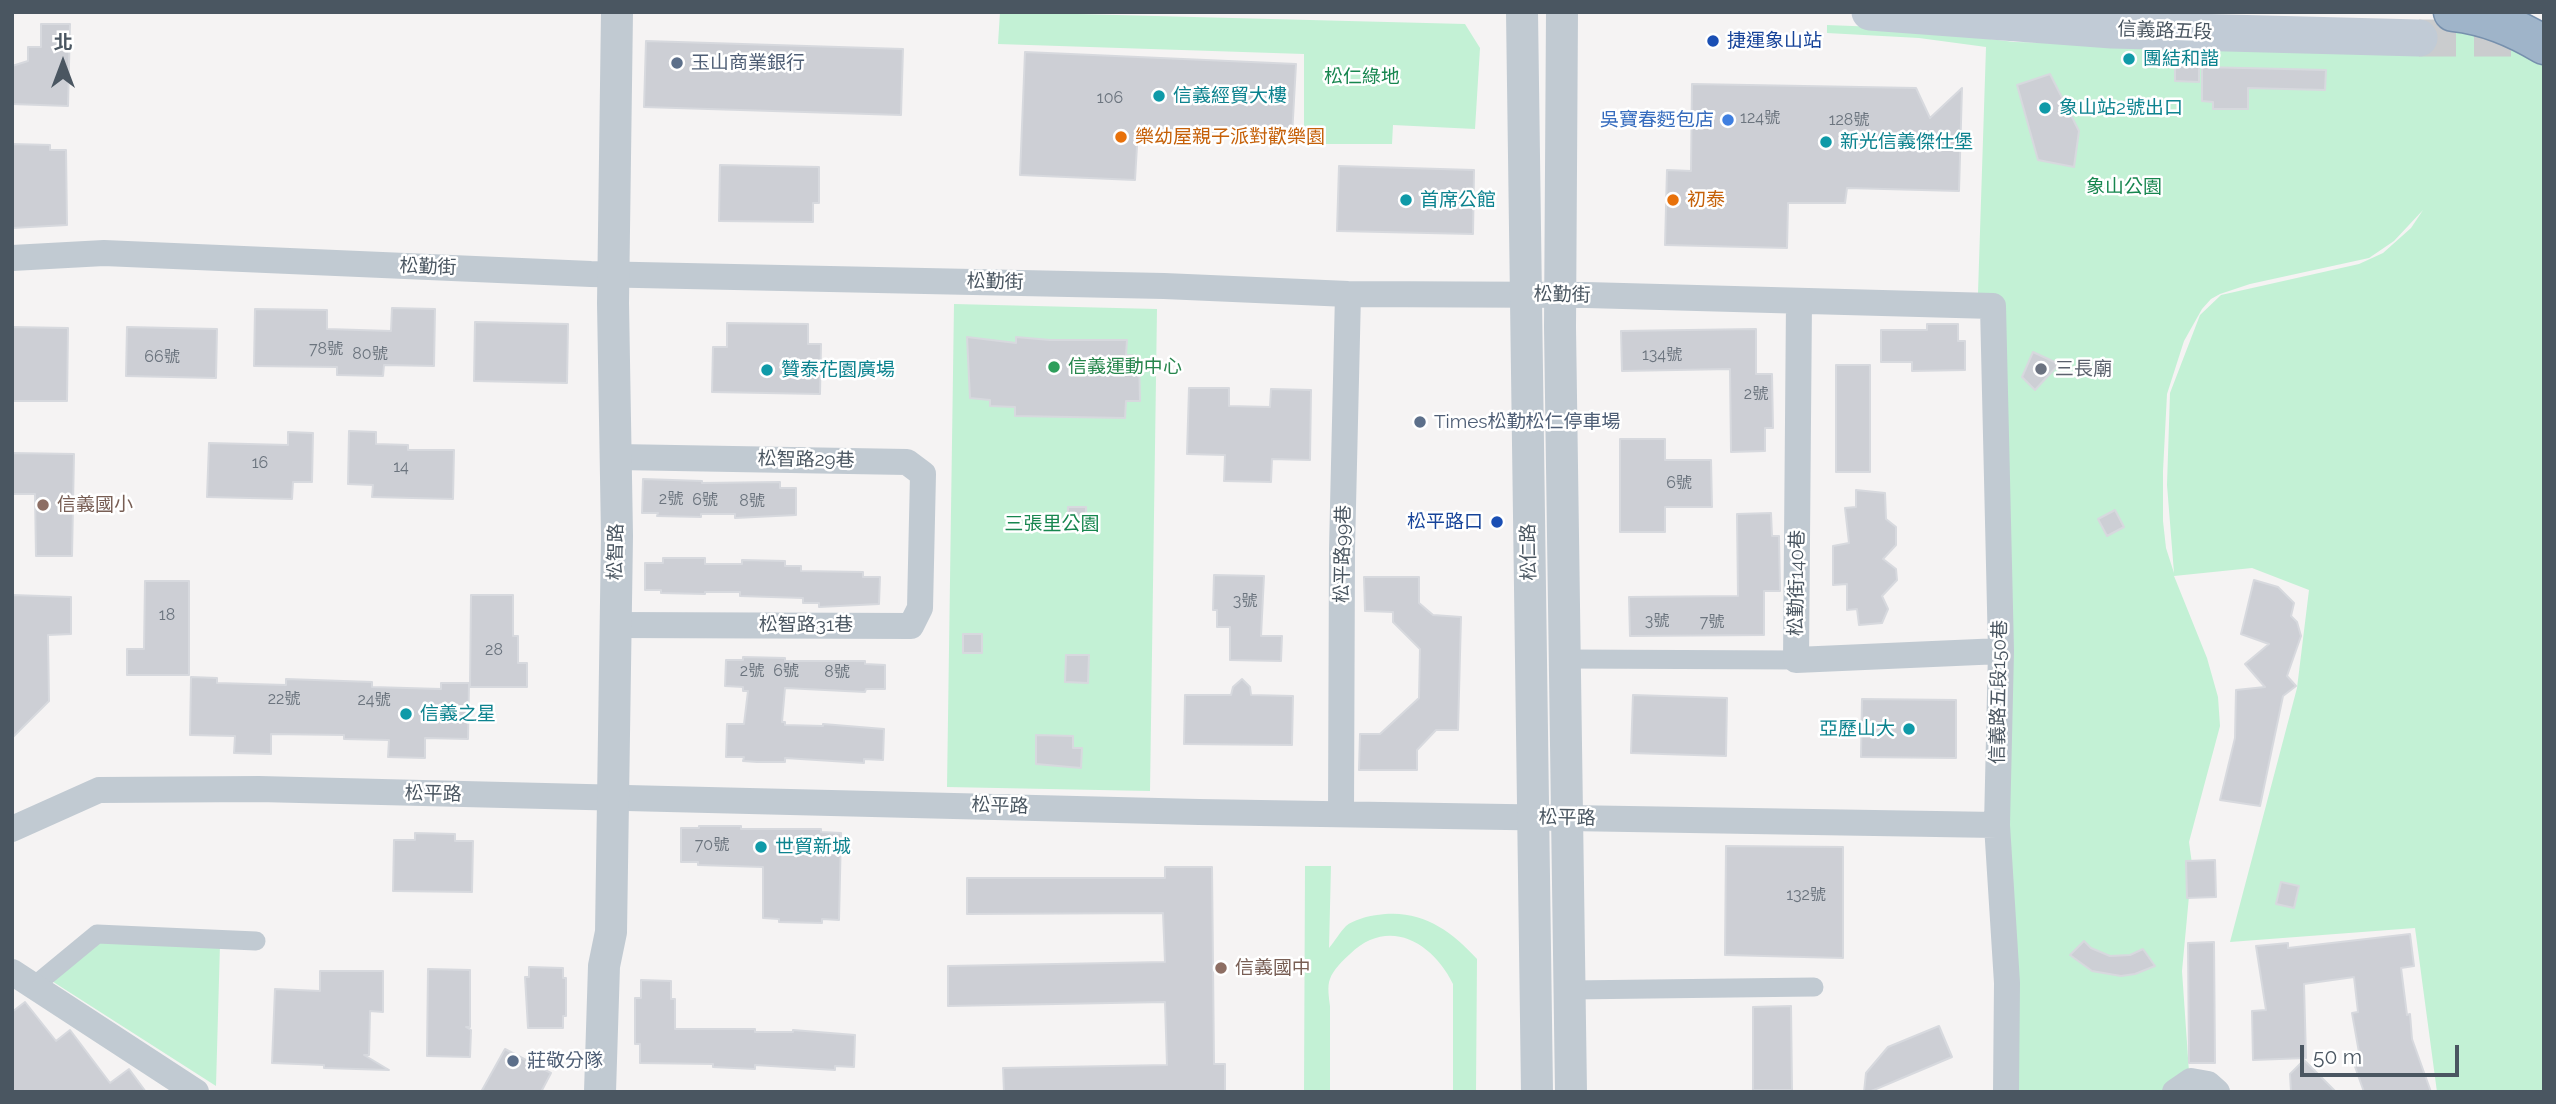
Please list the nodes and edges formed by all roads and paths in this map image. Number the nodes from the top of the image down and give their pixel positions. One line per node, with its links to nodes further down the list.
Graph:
1 (617, 12): 9 (street, 松智路)
2 (1522, 12): 11 (street, 松仁路)
3 (1562, 12): 12 (street, 松仁路)
4 (1870, 12): 6 (main road, 信義路五段)
5 (2453, 12): 7 (highway)
6 (2419, 38)
7 (2544, 45)
8 (12, 258): 9 (street, 松勤街)
9 (614, 275): 10 (street, 松勤街); 15 (street, 松智路)
10 (1348, 293): 11 (street, 松勤街); 22 (street, 松平路99巷)
11 (1526, 294): 12 (street, 松勤街); 23 (street, 松仁路)
12 (1562, 295): 13 (street, 松勤街); 19 (street, 松仁路)
13 (1799, 300): 14 (street, 松勤街); 20 (street, 松勤街140巷)
14 (1978, 306): 18 (street, 信義路五段150巷)
15 (617, 457): 16 (street, 松智路29巷); 17 (street, 松智路)
16 (921, 541): 17 (street, 松智路31巷)
17 (614, 625): 21 (street, 松智路)
18 (2001, 651): 20 (street, 松勤街140巷); 25 (street, 信義路五段150巷)
19 (1566, 659): 20 (street); 24 (street, 松仁路)
20 (1796, 660)
21 (613, 798): 22 (street, 松平路); 26 (street, 松平路); 32 (street, 松智路)
22 (1341, 814): 23 (street, 松平路)
23 (1533, 817): 24 (street, 松平路); 33 (street, 松仁路)
24 (1568, 818): 25 (street, 松平路); 30 (street, 松仁路)
25 (1997, 825): 35 (street, 信義路五段150巷)
26 (12, 829)
27 (256, 941): 28 (street)
28 (23, 979): 31 (street)
29 (1814, 987): 30 (street)
30 (1570, 990): 34 (street, 松仁路)
31 (196, 1092)
32 (600, 1092)
33 (1537, 1092)
34 (1571, 1092)
35 (2006, 1092)
36 (2175, 1092): 37 (street)
37 (2217, 1092)

